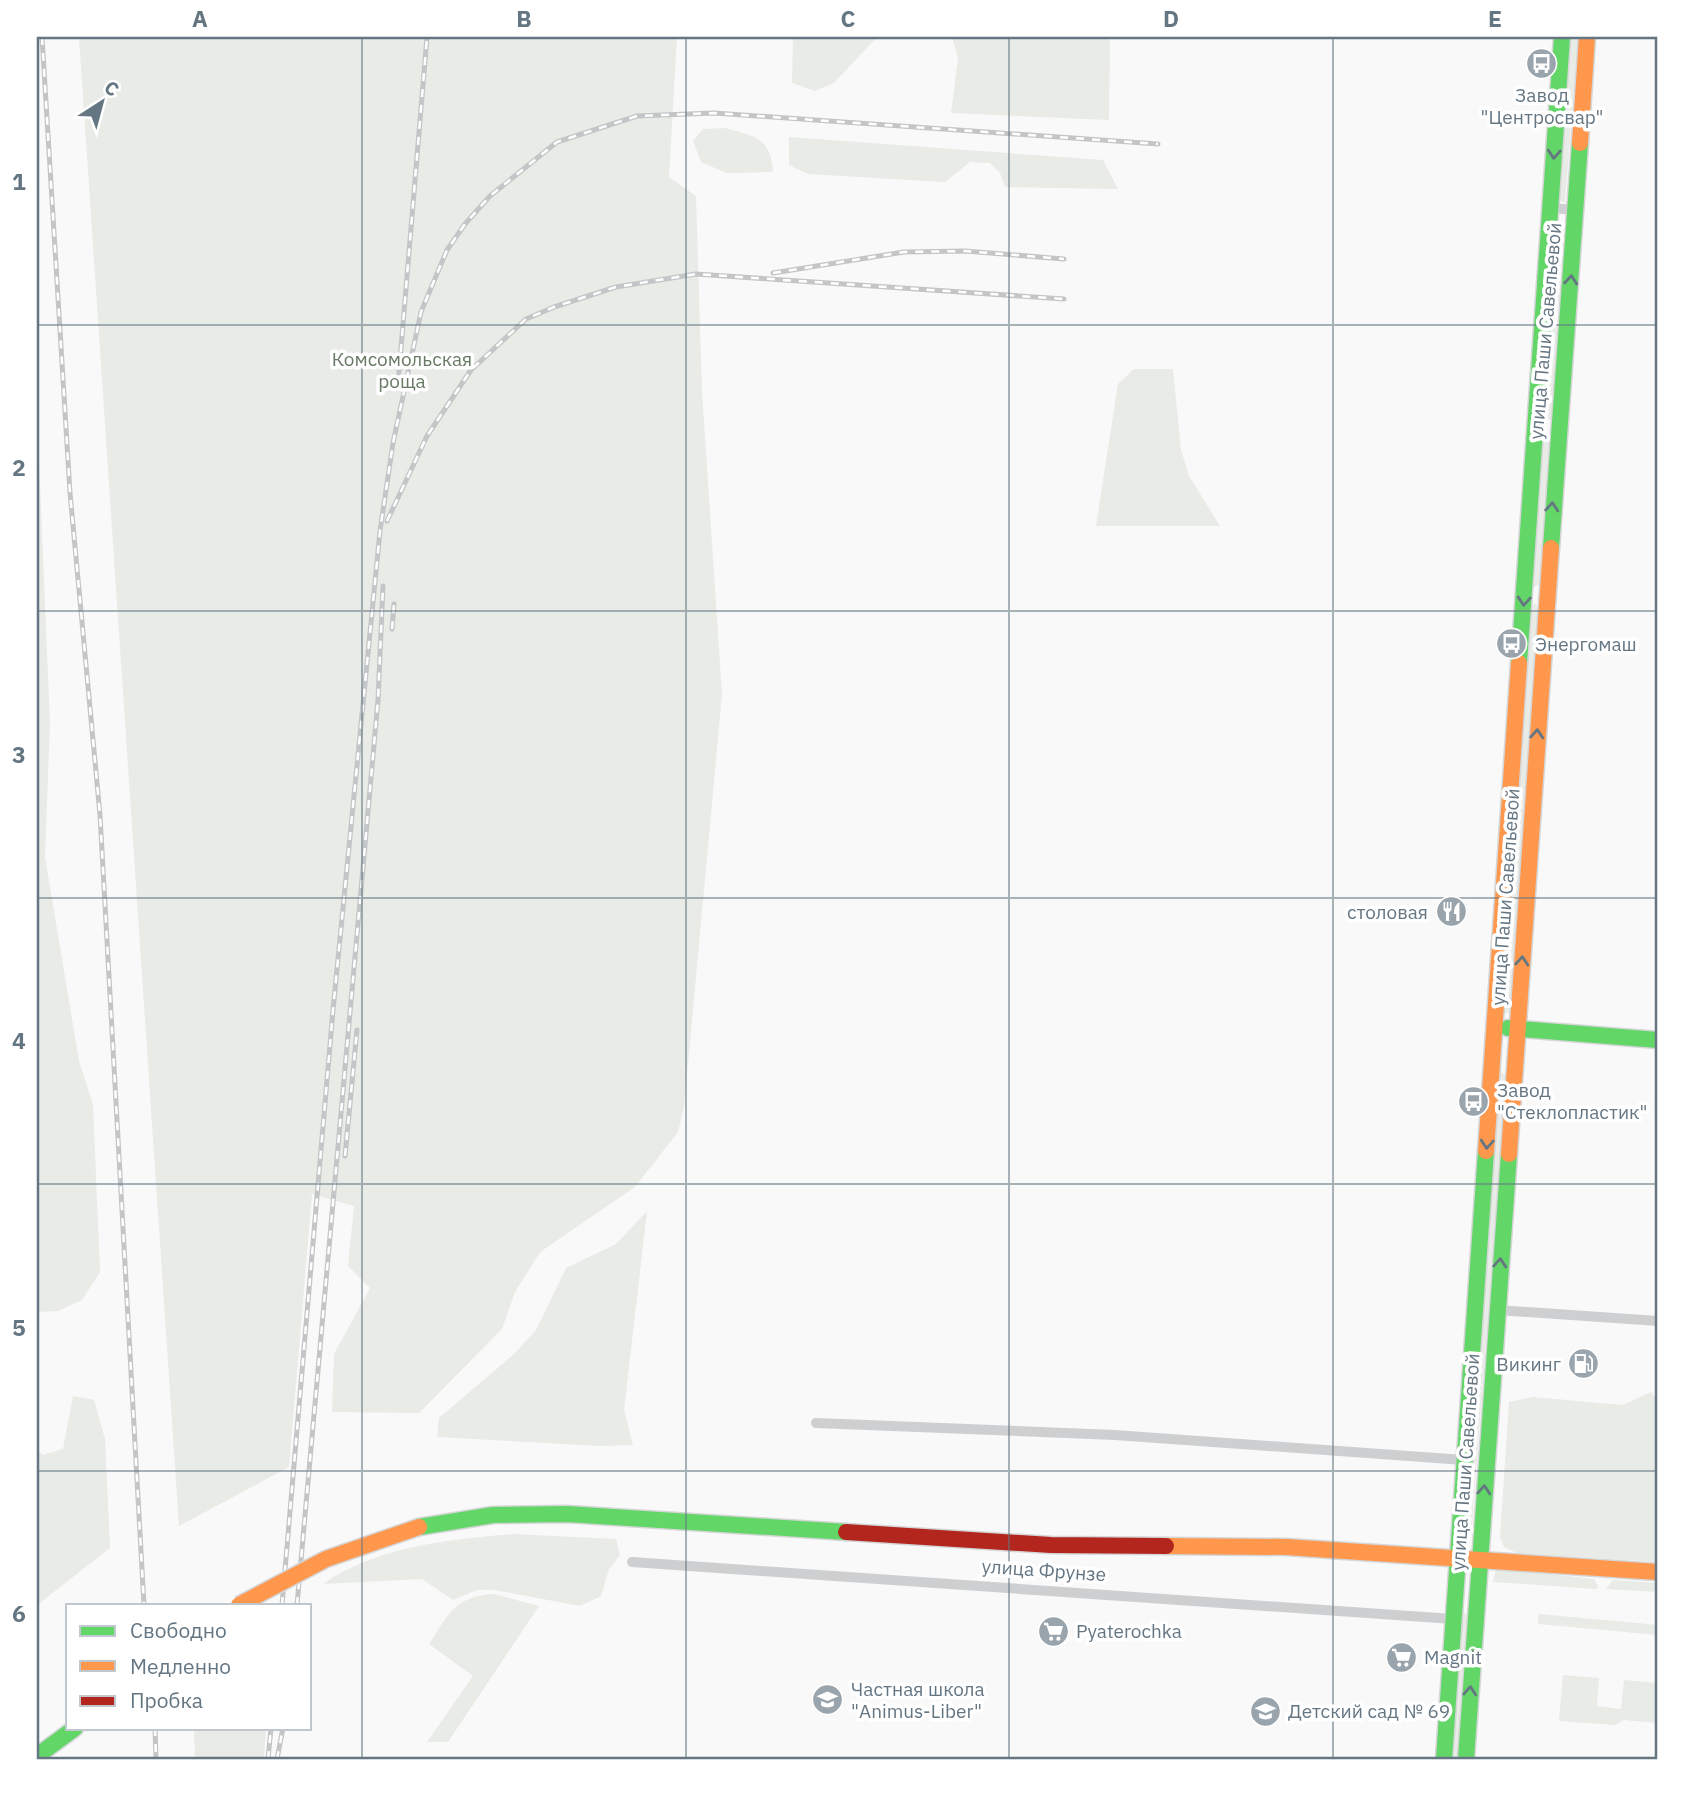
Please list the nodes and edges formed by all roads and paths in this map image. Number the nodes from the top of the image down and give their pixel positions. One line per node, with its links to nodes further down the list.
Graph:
1 (1562, 37): 3 (street, улица Паши Савельевой, one-way to 3)
2 (1587, 37): 4 (street, улица Паши Савельевой)
3 (1550, 208): 4 (street); 5 (street, улица Паши Савельевой)
4 (1577, 210): 6 (street, улица Паши Савельевой, one-way to 4)
5 (1535, 428): 6 (street); 7 (street, улица Паши Савельевой, one-way to 7)
6 (1558, 430): 8 (street, улица Паши Савельевой, one-way to 6)
7 (1495, 1027): 8 (street); 10 (street, улица Паши Савельевой)
8 (1517, 1029): 9 (street); 11 (street, улица Паши Савельевой)
9 (1658, 1040)
10 (1492, 1072): 11 (street); 15 (street, улица Паши Савельевой, one-way to 15)
11 (1514, 1073): 12 (street, улица Паши Савельевой, one-way to 11)
12 (1497, 1310): 13 (street); 17 (street, улица Паши Савельевой, one-way to 12)
13 (1658, 1321)
14 (816, 1423): 15 (street)
15 (1464, 1460): 16 (street, улица Паши Савельевой)
16 (1457, 1557): 17 (street); 20 (street, bridge); 21 (street, улица Паши Савельевой)
17 (1479, 1559): 19 (street); 25 (street, улица Паши Савельевой, one-way to 17)
18 (632, 1562): 21 (street, улица Фрунзе)
19 (1658, 1572)
20 (241, 1604)
21 (1453, 1619): 24 (street, улица Паши Савельевой)
22 (72, 1730): 23 (street)
23 (41, 1754)
24 (1444, 1759)
25 (1466, 1759)

